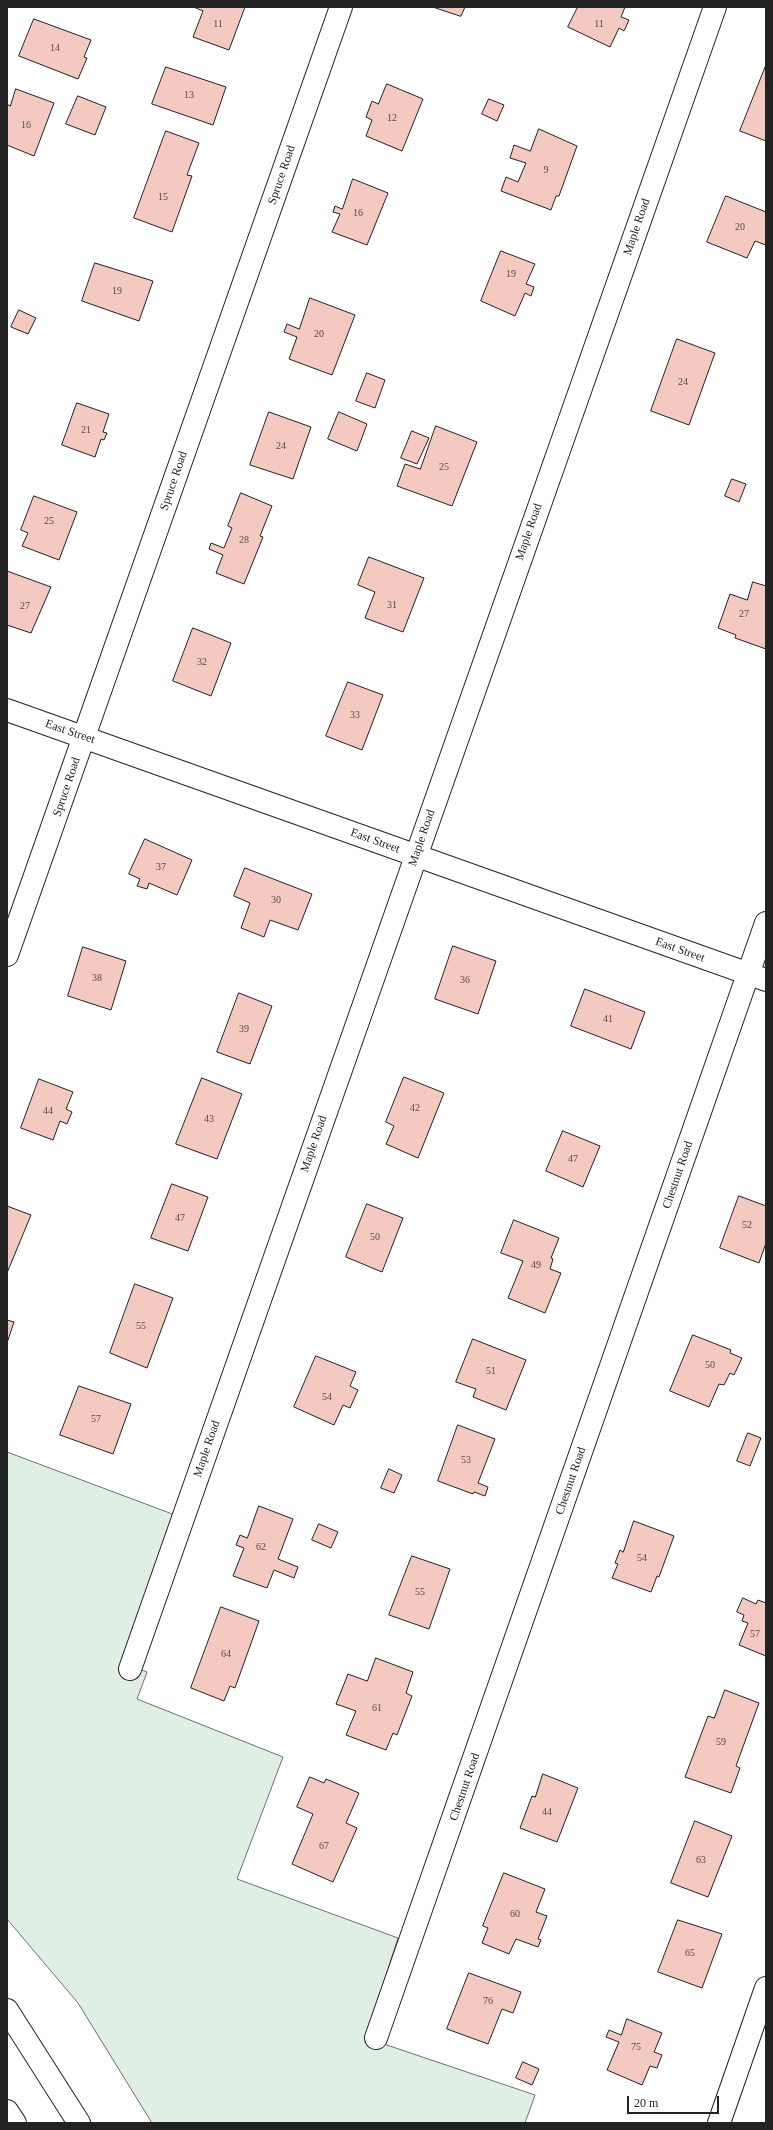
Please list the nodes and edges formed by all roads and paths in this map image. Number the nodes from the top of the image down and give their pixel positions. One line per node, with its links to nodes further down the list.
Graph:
1 (341, 7): 4 (main road, Spruce Road)
2 (715, 7): 5 (main road, Maple Road)
3 (7, 710): 4 (main road, East Street)
4 (84, 737): 5 (main road, East Street); 7 (main road, Spruce Road)
5 (416, 855): 8 (main road, East Street); 9 (main road, Maple Road)
6 (766, 923): 8 (main road, Chestnut Road)
7 (7, 955)
8 (757, 977): 12 (main road, Chestnut Road)
9 (130, 1669)
10 (766, 1988): 16 (main road)
11 (7, 2010): 15 (main road)
12 (376, 2038)
13 (7, 2111): 14 (main road)
14 (15, 2123)
15 (79, 2123)
16 (719, 2123)

